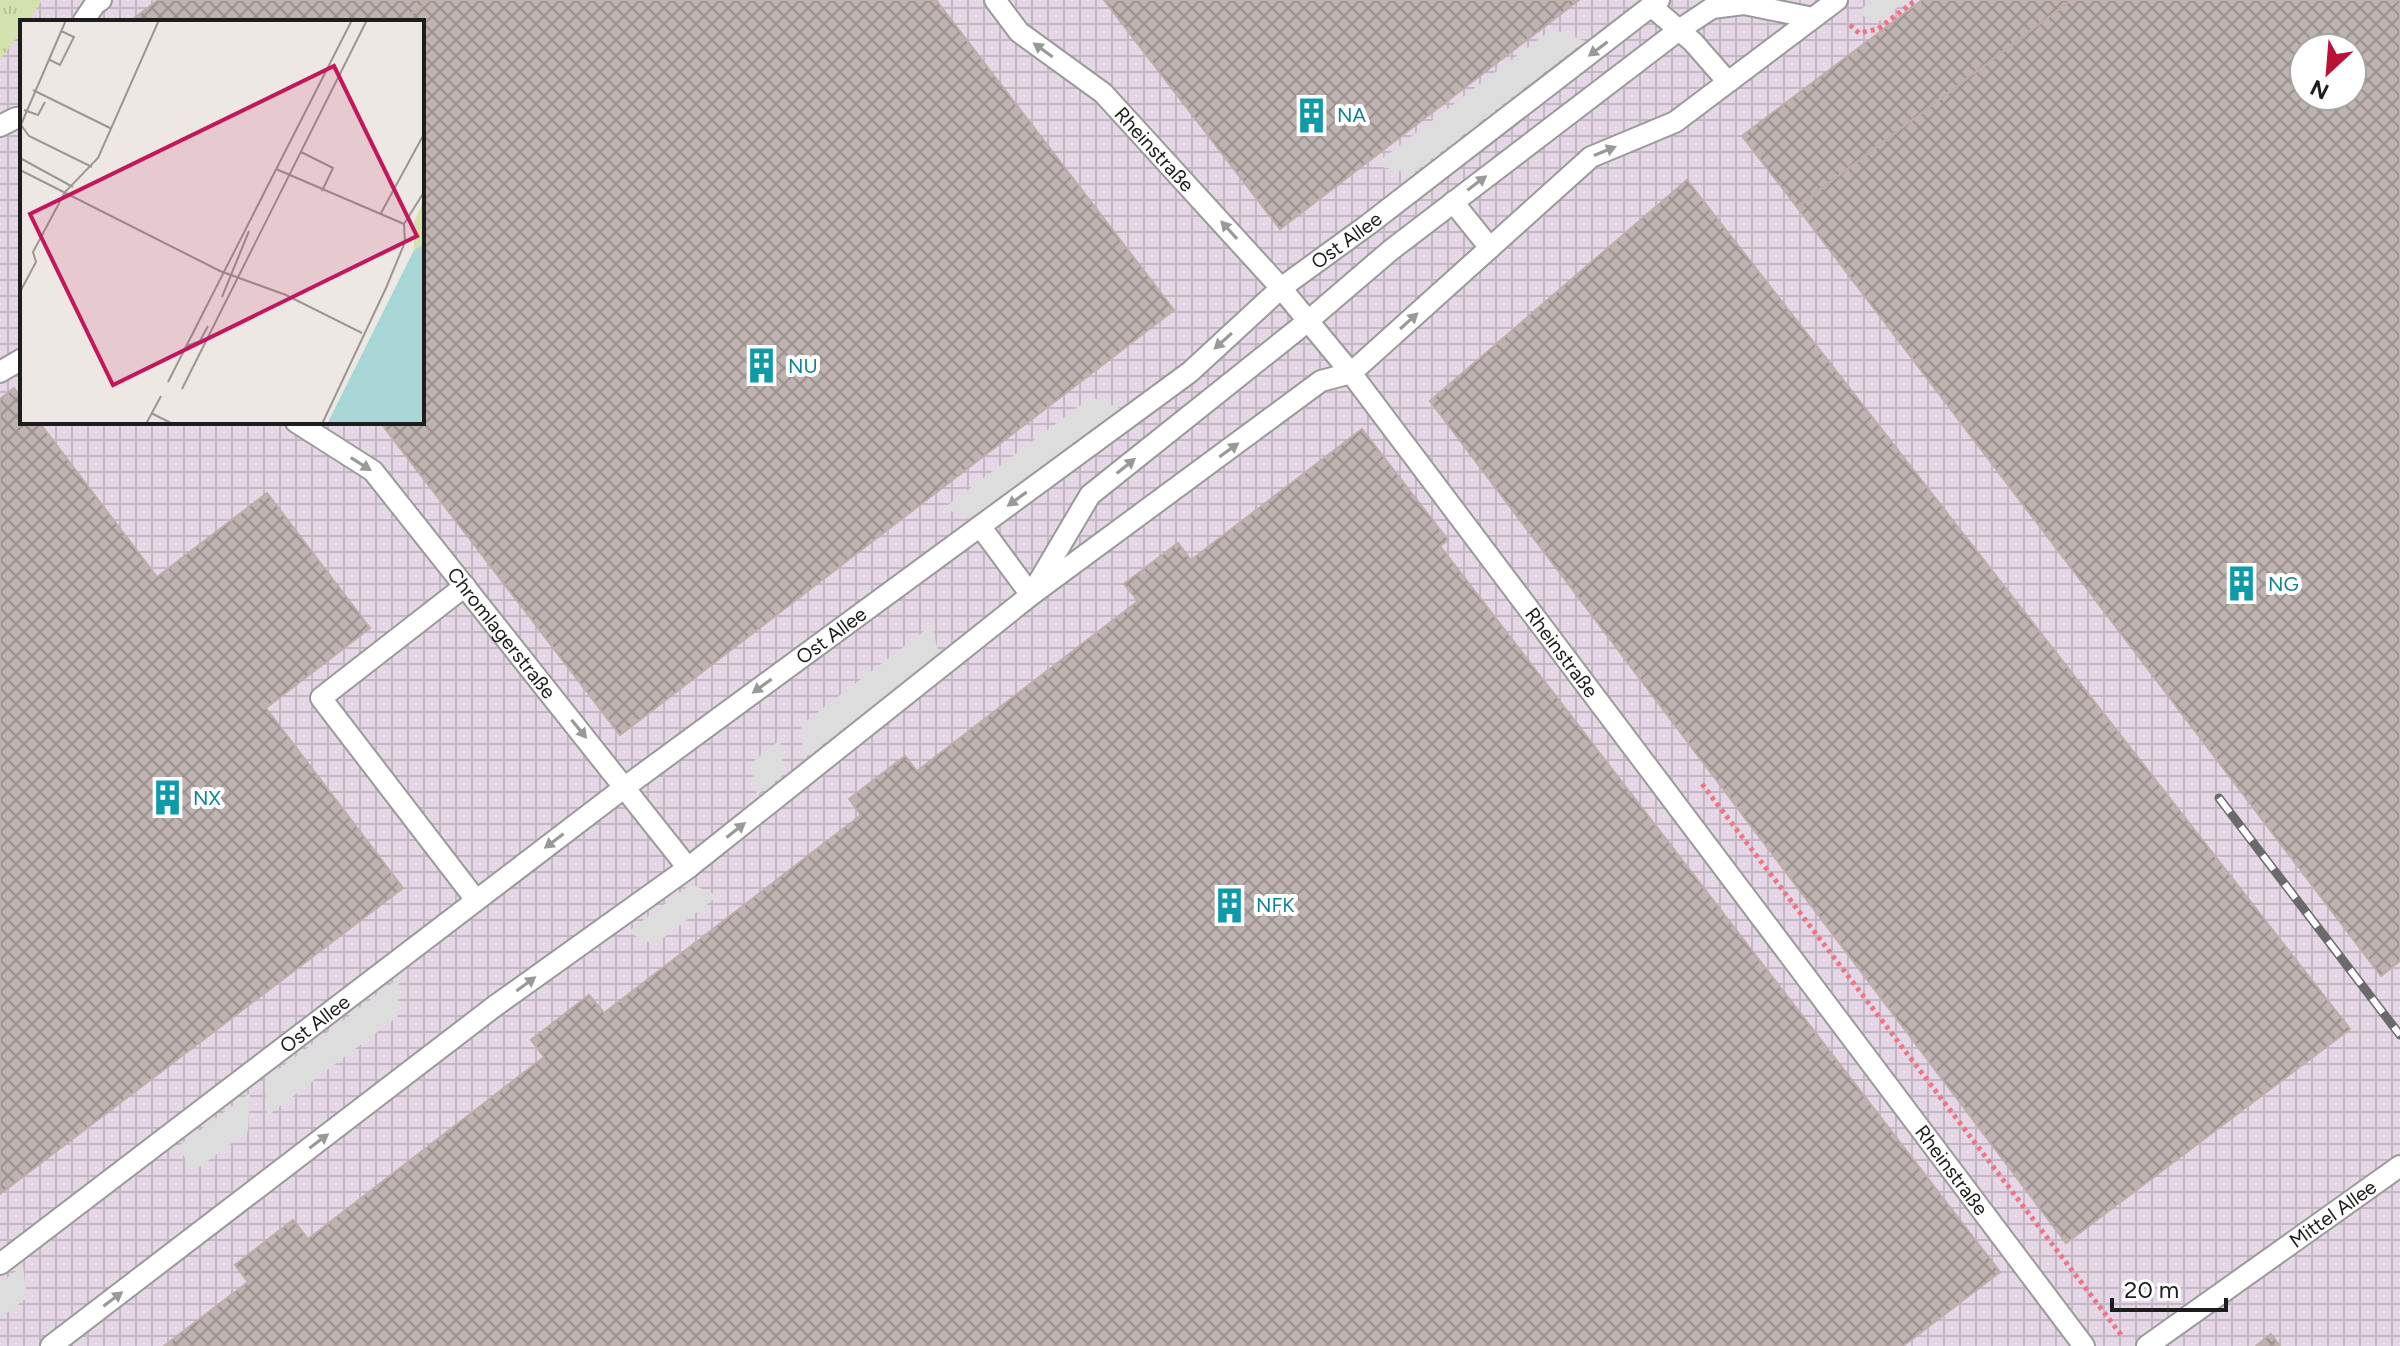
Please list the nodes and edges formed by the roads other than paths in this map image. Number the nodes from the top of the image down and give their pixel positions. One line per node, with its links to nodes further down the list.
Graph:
1 (101, 0): 5 (lane)
2 (995, 0): 12 (lane, Rheinstraße, one-way to 2)
3 (1655, 3): 6 (lane); 12 (lane, Ost Allee, one-way to 12)
4 (1826, 8): 6 (lane); 7 (lane)
5 (85, 20)
6 (1679, 30): 7 (lane); 10 (lane, one-way to 6)
7 (1728, 82): 11 (lane, one-way to 7)
8 (20, 118): 9 (lane)
9 (0, 126)
10 (1453, 202): 11 (lane); 13 (lane)
11 (1490, 248): 16 (lane, one-way to 11)
12 (1281, 288): 13 (lane, Rheinstraße); 18 (lane, Ost Allee, one-way to 18)
13 (1308, 321): 16 (lane, Rheinstraße); 20 (lane, one-way to 13)
14 (20, 360): 15 (lane)
15 (0, 372)
16 (1351, 373): 20 (lane, one-way to 16); 27 (lane, Rheinstraße)
17 (299, 424): 19 (lane, Chromlagerstraße, one-way to 19)
18 (980, 526): 20 (lane); 21 (lane, Ost Allee, one-way to 21)
19 (465, 586): 21 (lane, Chromlagerstraße, one-way to 21); 23 (lane)
20 (1031, 595): 22 (lane, one-way to 20)
21 (625, 787): 22 (lane, Chromlagerstraße); 23 (lane, Ost Allee, one-way to 23)
22 (688, 868): 26 (lane, one-way to 22)
23 (476, 900): 25 (lane, Ost Allee)
24 (2400, 1166): 28 (lane, Mittel Allee)
25 (0, 1264)
26 (51, 1346)
27 (2084, 1346)
28 (2147, 1346)

